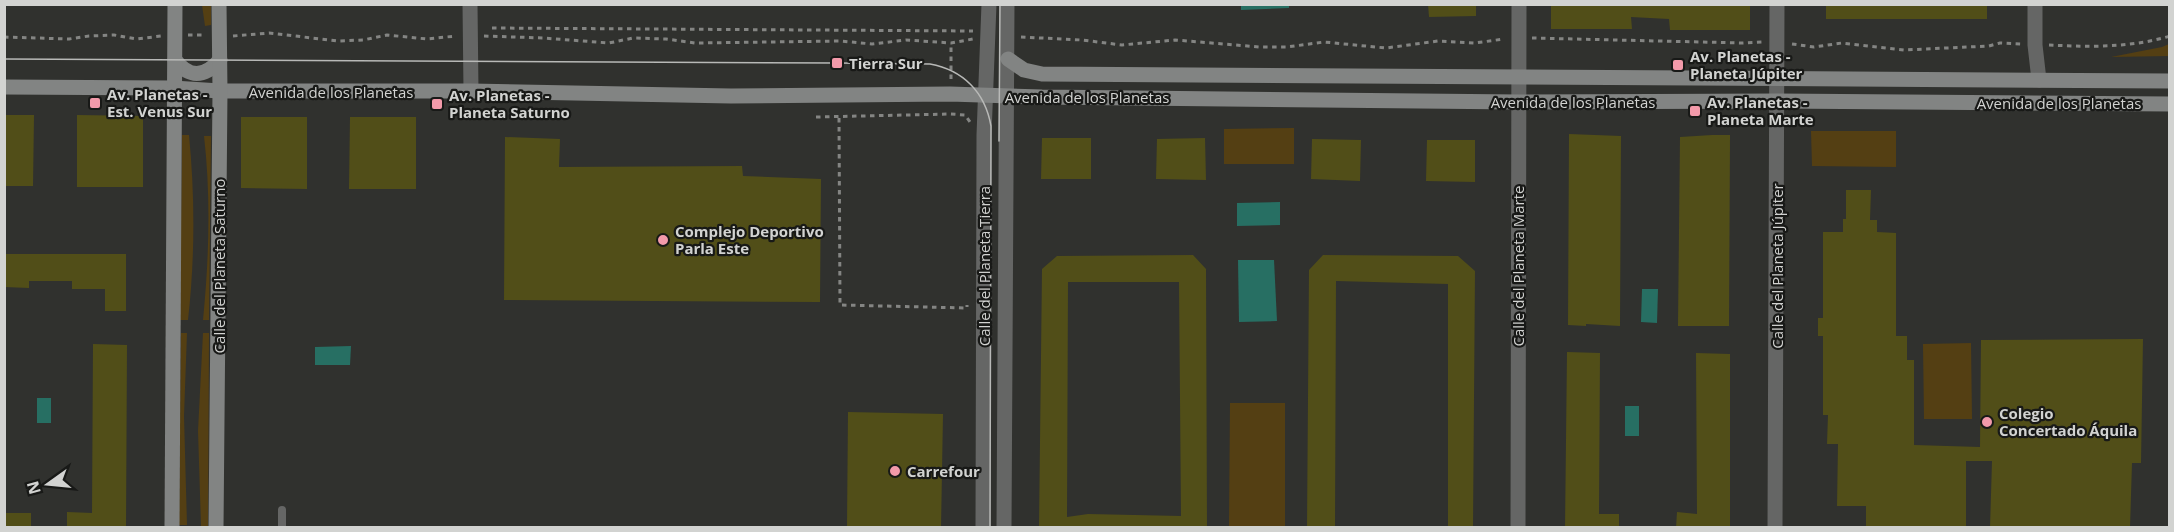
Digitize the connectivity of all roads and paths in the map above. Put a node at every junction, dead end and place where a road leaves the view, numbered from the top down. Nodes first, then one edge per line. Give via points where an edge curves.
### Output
1 (175, 4) edge
2 (219, 4) edge
3 (470, 4) edge
4 (989, 4) edge
5 (1007, 4) edge
6 (1519, 4) edge
7 (1777, 4) edge
8 (2035, 4) edge
9 (492, 28) dead end
10 (973, 31) dead end
11 (175, 35) junction
12 (218, 35) junction
13 (470, 35) junction
14 (989, 36) junction
15 (1007, 36) junction
16 (2169, 36) edge
17 (4, 38) edge
18 (1519, 38) junction
19 (1776, 40) junction
20 (2035, 45) junction
21 (1008, 59) junction
22 (174, 60) junction
23 (220, 60) junction
24 (1518, 76) junction
25 (1777, 78) junction
26 (2039, 80) junction
27 (2169, 81) edge
28 (4, 87) edge
29 (173, 88) junction
30 (471, 91) junction
31 (220, 92) junction
32 (986, 96) junction
33 (1007, 97) junction
34 (1777, 101) junction
35 (1519, 102) junction
36 (2169, 104) edge
37 (816, 117) dead end
38 (839, 117) junction
39 (971, 124) dead end
40 (968, 297) dead end
41 (282, 510) dead end
42 (172, 528) edge
43 (216, 528) edge
44 (282, 528) edge
45 (983, 528) edge
46 (1004, 528) edge
47 (1518, 528) edge
48 (1775, 528) edge

1 - 11 street
2 - 12 street, Calle del Planeta Saturno
3 - 13 street
4 - 14 street, Calle del Planeta Tierra
5 - 15 street, Calle del Planeta Tierra
6 - 18 street, Calle del Planeta Marte
7 - 19 street, Calle del Planeta Júpiter
8 - 20 street
9 - 10 path
11 - 12 path
11 - 17 path via 137,39 114,35
11 - 22 street
12 - 13 path via 268,33 338,41 387,35 428,39
12 - 23 street, Calle del Planeta Saturno
13 - 14 path via 609,43 633,38 695,43 872,44 906,40 951,43
13 - 30 street
14 - 32 street, Calle del Planeta Tierra
15 - 18 path via 1122,45 1175,40 1269,47 1324,42 1386,48 1438,41 1475,43
15 - 21 street, Calle del Planeta Tierra
16 - 20 path via 2136,44
18 - 19 path via 1743,44
18 - 24 street, Calle del Planeta Marte
19 - 20 path via 1814,47 1842,43 1904,50 2000,43
19 - 25 street, Calle del Planeta Júpiter
20 - 26 street
21 - 24 street, Avenida de los Planetas via 1024,70 1042,74
21 - 33 street, Calle del Planeta Tierra
22 - 23 street via 193,74 214,67
22 - 29 street
23 - 31 street, Calle del Planeta Saturno
24 - 25 street, Avenida de los Planetas
24 - 35 street, Calle del Planeta Marte
25 - 26 street, Avenida de los Planetas
25 - 34 street, Calle del Planeta Júpiter
26 - 27 street, Avenida de los Planetas
28 - 29 street, Avenida de los Planetas
29 - 31 street, Avenida de los Planetas
29 - 42 street
30 - 31 street, Avenida de los Planetas
30 - 32 street, Avenida de los Planetas
31 - 43 street, Calle del Planeta Saturno
32 - 33 street, Avenida de los Planetas
32 - 45 street, Calle del Planeta Tierra
33 - 35 street, Avenida de los Planetas
33 - 46 street, Calle del Planeta Tierra
34 - 35 street, Avenida de los Planetas
34 - 36 street, Avenida de los Planetas
34 - 48 street, Calle del Planeta Júpiter
35 - 47 street, Calle del Planeta Marte
37 - 38 path
38 - 39 path via 950,114 965,115
38 - 40 path via 840,305 967,308
41 - 44 lane

